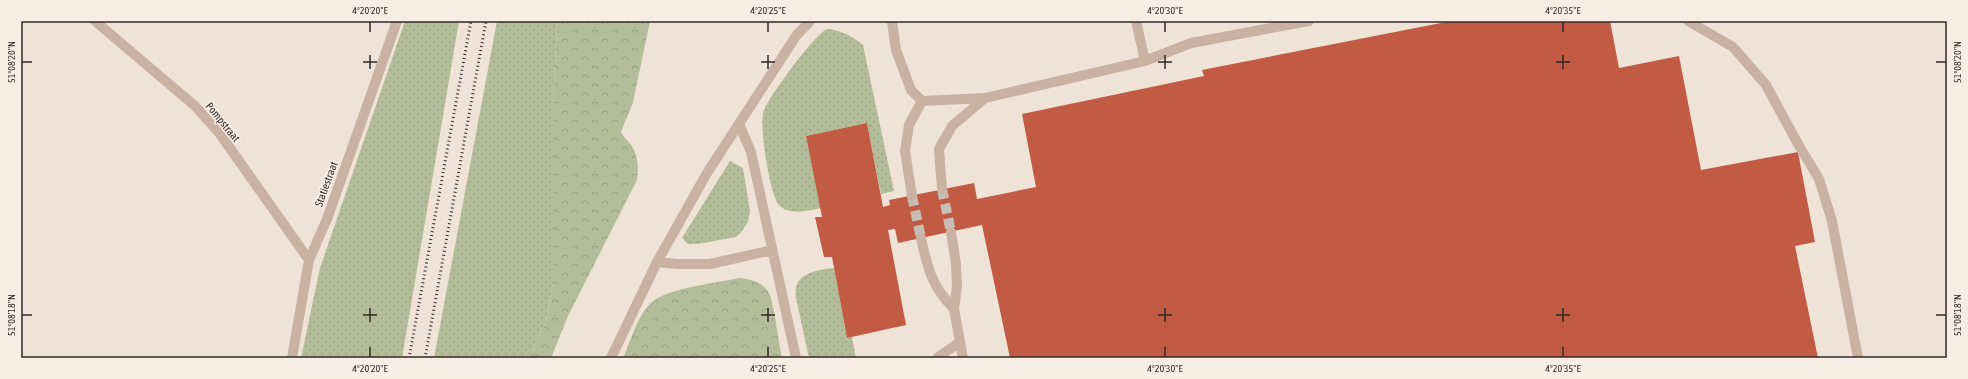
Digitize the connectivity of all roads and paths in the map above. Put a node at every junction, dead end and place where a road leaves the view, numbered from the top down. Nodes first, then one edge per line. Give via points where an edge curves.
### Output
1 (95, 21) edge
2 (397, 21) edge
3 (810, 21) edge
4 (892, 21) edge
5 (1136, 21) edge
6 (1309, 21) edge
7 (1688, 21) edge
8 (1145, 61) junction
9 (985, 98) junction
10 (922, 101) junction
11 (739, 124) junction
12 (942, 189) tunnel mouth
13 (912, 196) tunnel mouth
14 (951, 232) tunnel mouth
15 (921, 238) tunnel mouth
16 (772, 250) junction
17 (309, 260) junction
18 (657, 262) junction
19 (954, 309) junction
20 (960, 342) junction
21 (292, 358) edge
22 (611, 358) edge
23 (796, 358) edge
24 (937, 358) edge
25 (963, 358) edge
26 (1858, 358) edge

1 - 17 street, Pompstraat via 195,106 220,134
2 - 17 street, Statiestraat via 329,212
3 - 11 street via 796,36
4 - 10 street via 896,50 911,90
5 - 8 street
6 - 8 street via 1191,43
7 - 26 street via 1733,47 1766,85 1819,179 1832,221
8 - 9 street
9 - 10 street
9 - 12 street via 952,126 939,149
10 - 13 street via 909,125 905,151
11 - 16 street via 751,152
11 - 18 street via 707,173
14 - 19 street via 957,286
15 - 19 street via 928,268 939,293
16 - 18 street via 710,264
16 - 23 street
17 - 21 street, Statiestraat
18 - 22 street
19 - 20 street
20 - 24 street
20 - 25 street

